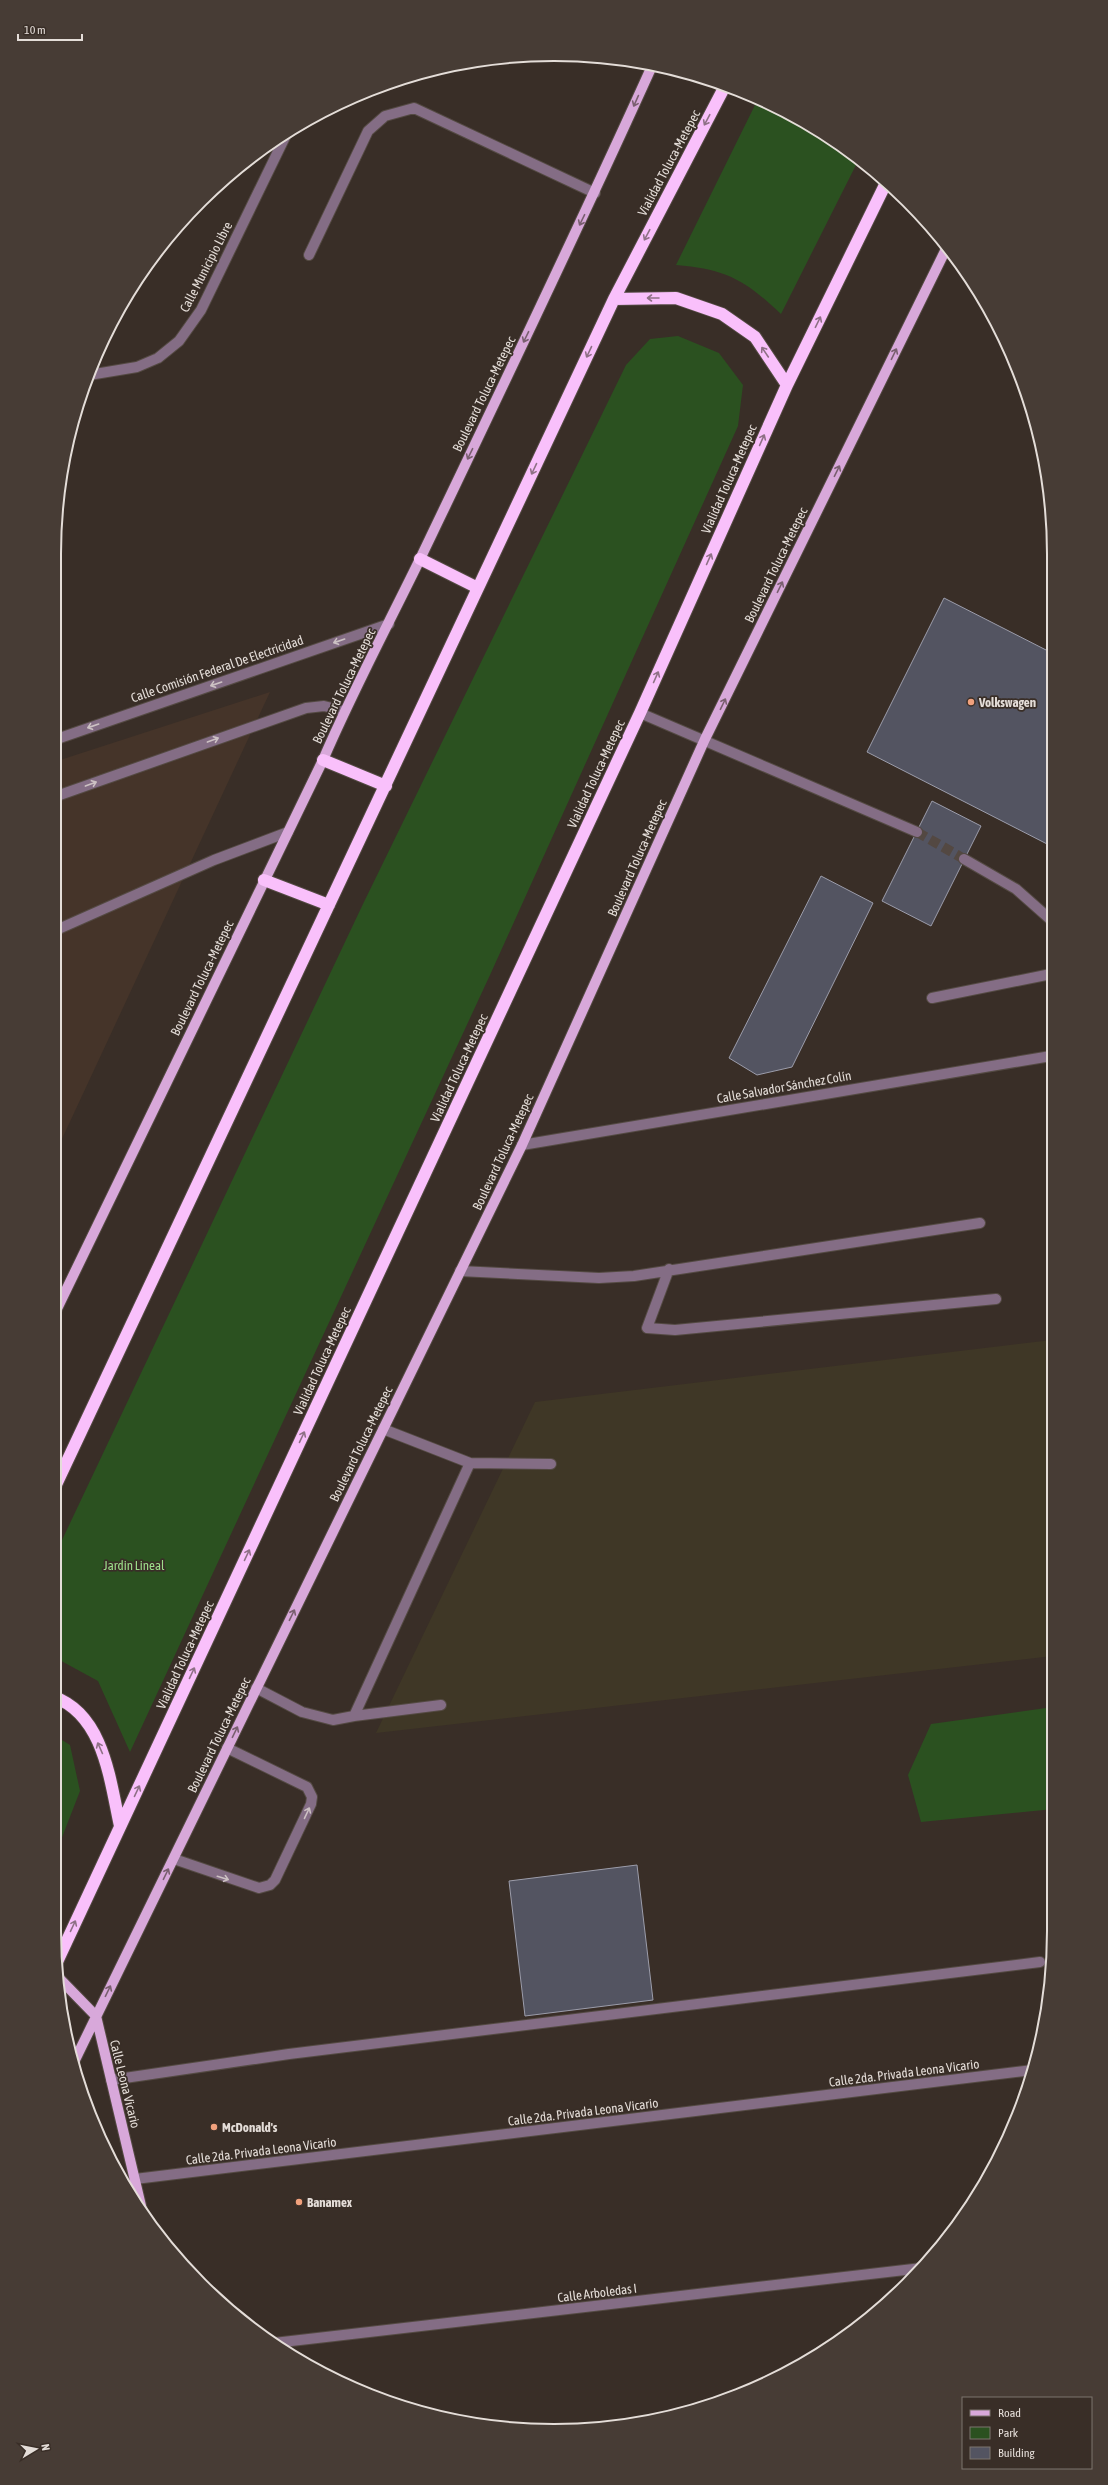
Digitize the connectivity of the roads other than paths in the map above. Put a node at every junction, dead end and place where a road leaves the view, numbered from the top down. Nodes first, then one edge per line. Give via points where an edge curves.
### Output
1 (650, 70) edge
2 (722, 91) edge
3 (282, 143) edge
4 (884, 187) edge
5 (595, 193) junction
6 (943, 252) edge
7 (309, 256) dead end
8 (614, 299) junction
9 (96, 374) edge
10 (787, 385) junction
11 (420, 559) junction
12 (478, 588) junction
13 (389, 624) junction
14 (344, 711) junction
15 (640, 713) junction
16 (61, 738) edge
17 (705, 739) junction
18 (323, 760) junction
19 (386, 786) junction
20 (61, 795) edge
21 (288, 832) junction
22 (917, 832) tunnel mouth
23 (964, 859) tunnel mouth
24 (264, 880) junction
25 (329, 904) junction
26 (1047, 916) edge
27 (61, 928) edge
28 (1047, 975) edge
29 (932, 998) dead end
30 (1047, 1057) edge
31 (522, 1145) junction
32 (980, 1224) dead end
33 (669, 1269) junction
34 (460, 1271) junction
35 (996, 1299) dead end
36 (61, 1300) edge
37 (383, 1429) junction
38 (470, 1463) junction
39 (551, 1464) dead end
40 (61, 1474) edge
41 (256, 1688) junction
42 (61, 1700) edge
43 (441, 1705) dead end
44 (354, 1716) junction
45 (227, 1748) junction
46 (120, 1826) junction
47 (174, 1859) junction
48 (62, 1952) edge
49 (1040, 1962) dead end
50 (64, 1983) edge
51 (96, 2016) junction
52 (77, 2055) edge
53 (1026, 2071) edge
54 (110, 2080) junction
55 (135, 2179) junction
56 (132, 2186) edge
57 (139, 2197) edge
58 (913, 2269) edge
59 (282, 2342) edge

1 -> 5 main road, Boulevard Toluca-Metepec
2 -> 8 highway, Vialidad Toluca-Metepec
3 - 9 street, Calle Municipio Libre via 201,310 179,341 158,358 137,367
10 -> 4 highway, Vialidad Toluca-Metepec
5 - 7 street via 414,108 384,116 368,131
5 -> 11 main road, Boulevard Toluca-Metepec
17 -> 6 main road, Boulevard Toluca-Metepec
10 -> 8 highway via 755,337 722,314 676,298
8 -> 12 highway, Vialidad Toluca-Metepec
15 -> 10 highway, Vialidad Toluca-Metepec
11 - 12 highway
11 - 13 main road, Boulevard Toluca-Metepec
12 - 19 highway, Vialidad Toluca-Metepec
13 - 14 main road, Boulevard Toluca-Metepec
13 -> 16 street, Calle Comisión Federal De Electricidad
14 - 18 main road, Boulevard Toluca-Metepec
20 -> 14 street via 306,708 324,706
15 - 17 street
46 -> 15 highway, Vialidad Toluca-Metepec
17 - 22 street
17 - 31 main road, Boulevard Toluca-Metepec
18 - 19 highway
18 - 21 main road, Boulevard Toluca-Metepec
19 - 25 highway, Vialidad Toluca-Metepec
21 - 24 main road, Boulevard Toluca-Metepec
21 - 27 street via 214,860
23 - 26 street via 1016,889
24 - 25 highway
24 - 36 main road, Boulevard Toluca-Metepec
25 - 40 highway, Vialidad Toluca-Metepec
28 - 29 street
30 - 31 street, Calle Salvador Sánchez Colín
31 - 34 main road, Boulevard Toluca-Metepec
32 - 33 street
33 - 34 street via 634,1276 599,1278
33 - 35 street via 647,1328 675,1330
34 - 37 main road, Boulevard Toluca-Metepec
37 - 38 street
41 -> 37 main road, Boulevard Toluca-Metepec
38 - 39 street
38 - 44 street
41 - 44 street via 302,1712 333,1720
45 -> 41 main road, Boulevard Toluca-Metepec
46 -> 42 highway via 107,1766 87,1718
43 - 44 street
45 - 47 main road, Boulevard Toluca-Metepec
47 -> 45 street via 218,1876 264,1888 275,1880 292,1845 311,1804 310,1791 307,1787
48 -> 46 highway, Vialidad Toluca-Metepec
51 -> 47 main road, Boulevard Toluca-Metepec
49 - 54 street via 289,2054
50 - 51 main road
51 - 52 main road, Boulevard Toluca-Metepec
51 - 54 main road, Calle Leona Vicario
53 - 55 street, Calle 2da. Privada Leona Vicario
54 - 55 main road, Calle Leona Vicario
55 - 56 street
55 - 57 main road, Calle Leona Vicario
58 - 59 street, Calle Arboledas I

